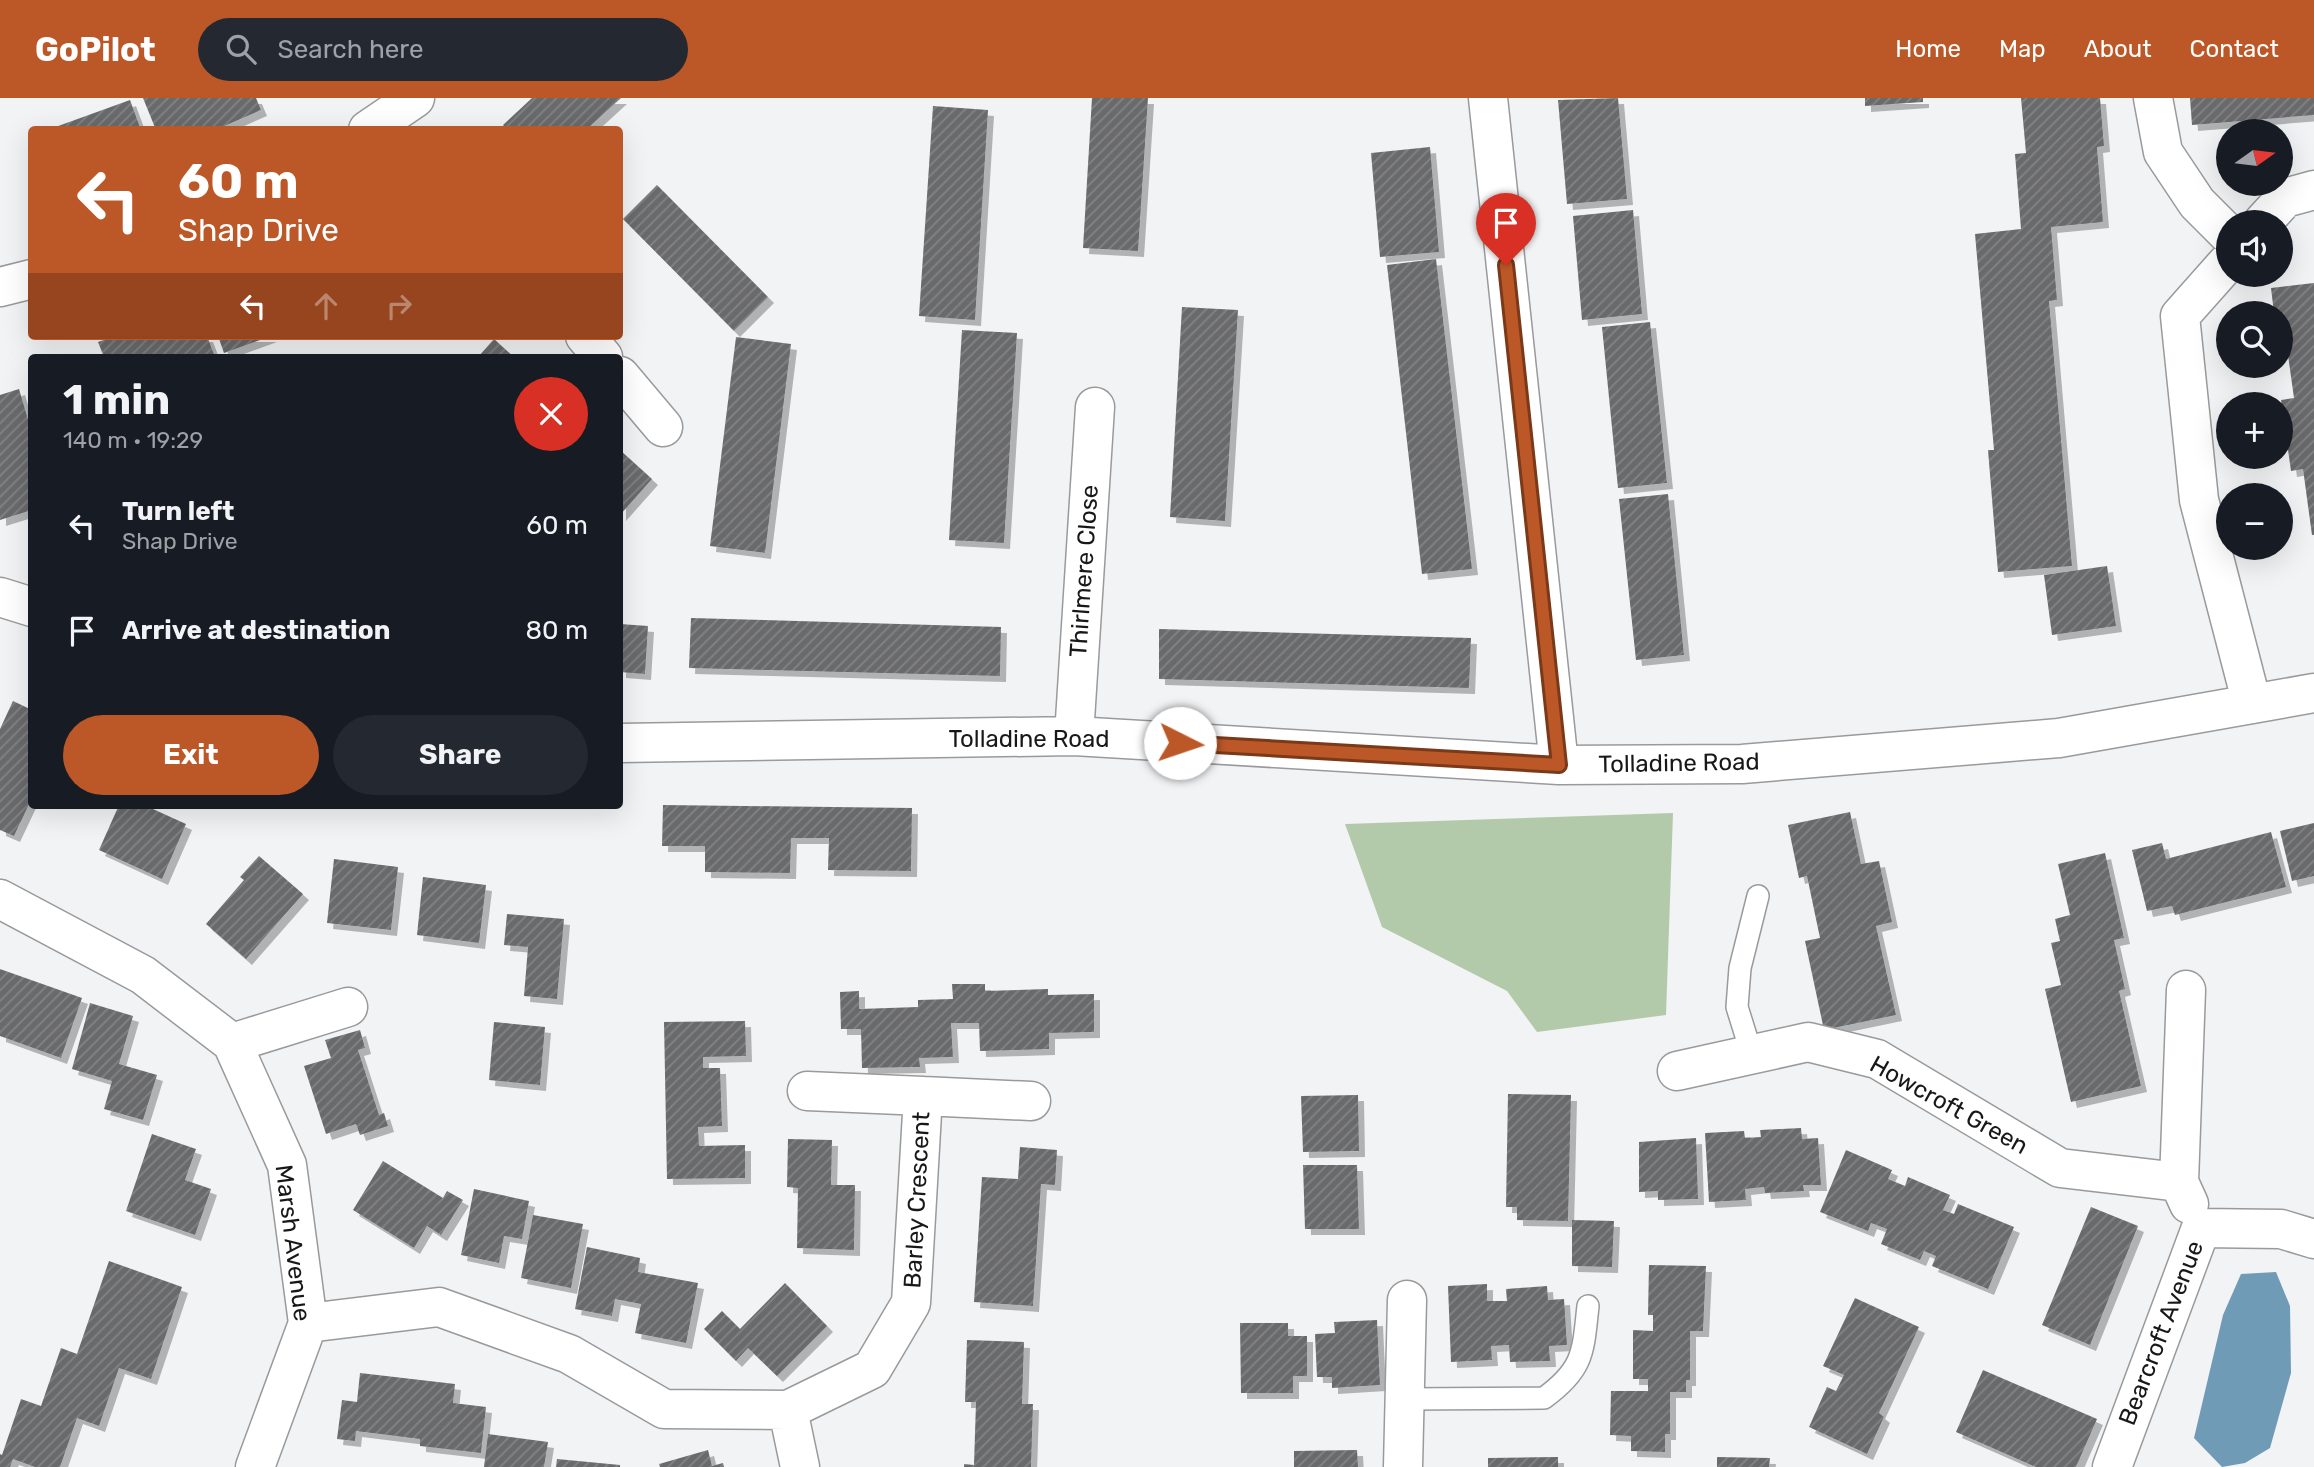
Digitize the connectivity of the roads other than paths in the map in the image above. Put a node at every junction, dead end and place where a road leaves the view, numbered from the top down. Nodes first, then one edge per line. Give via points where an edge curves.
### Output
1 (1488, 98) edge
2 (2153, 98) edge
3 (2314, 190) edge
4 (2274, 210) edge
5 (2216, 222) edge
6 (2216, 276) edge
7 (28, 280) edge
8 (0, 287) edge
9 (588, 340) edge
10 (600, 354) edge
11 (623, 380) edge
12 (1095, 407) dead end
13 (663, 427) dead end
14 (0, 597) edge
15 (28, 606) edge
16 (2314, 693) edge
17 (2252, 704) junction
18 (1074, 736) junction
19 (623, 743) edge
20 (1559, 765) junction
21 (1758, 896) dead end
22 (0, 899) edge
23 (2186, 990) dead end
24 (348, 1007) dead end
25 (232, 1042) junction
26 (1752, 1055) junction
27 (1678, 1071) dead end
28 (807, 1091) dead end
29 (923, 1096) junction
30 (1031, 1101) dead end
31 (2179, 1182) junction
32 (2201, 1228) junction
33 (2314, 1239) edge
34 (1406, 1300) dead end
35 (1588, 1306) dead end
36 (308, 1323) junction
37 (1406, 1399) junction
38 (788, 1410) junction
39 (255, 1467) edge
40 (800, 1467) edge
41 (1403, 1467) edge
42 (2112, 1467) edge

1 - 20 street
2 - 5 street via 2163,152 2197,203
3 - 4 street via 2285,198
6 - 17 street via 2180,316 2199,500
7 - 8 street
9 - 10 street
11 - 13 street
12 - 18 street, Thirlmere Close
14 - 15 street
16 - 17 street, Tolladine Road
17 - 20 street, Tolladine Road via 2045,739 1742,764
18 - 19 street, Tolladine Road
18 - 20 street, Tolladine Road
21 - 26 lane via 1740,968 1737,1007
22 - 25 street, Marsh Avenue via 143,975
23 - 31 street
24 - 25 street
25 - 36 street, Marsh Avenue via 287,1165
26 - 27 street, Howcroft Green
26 - 31 street, Howcroft Green via 1808,1042 1877,1059 2060,1167
28 - 29 street, Barley Crescent
29 - 30 street, Barley Crescent
29 - 38 street, Barley Crescent via 911,1303 872,1369
31 - 32 street
32 - 33 street, Bearcroft Avenue via 2281,1229
32 - 42 street, Bearcroft Avenue
34 - 37 street
35 - 37 lane via 1580,1362 1562,1385 1544,1398
36 - 38 street, Barley Crescent via 439,1307 569,1354 664,1409
36 - 39 street, Marsh Avenue
37 - 41 street
38 - 40 street

